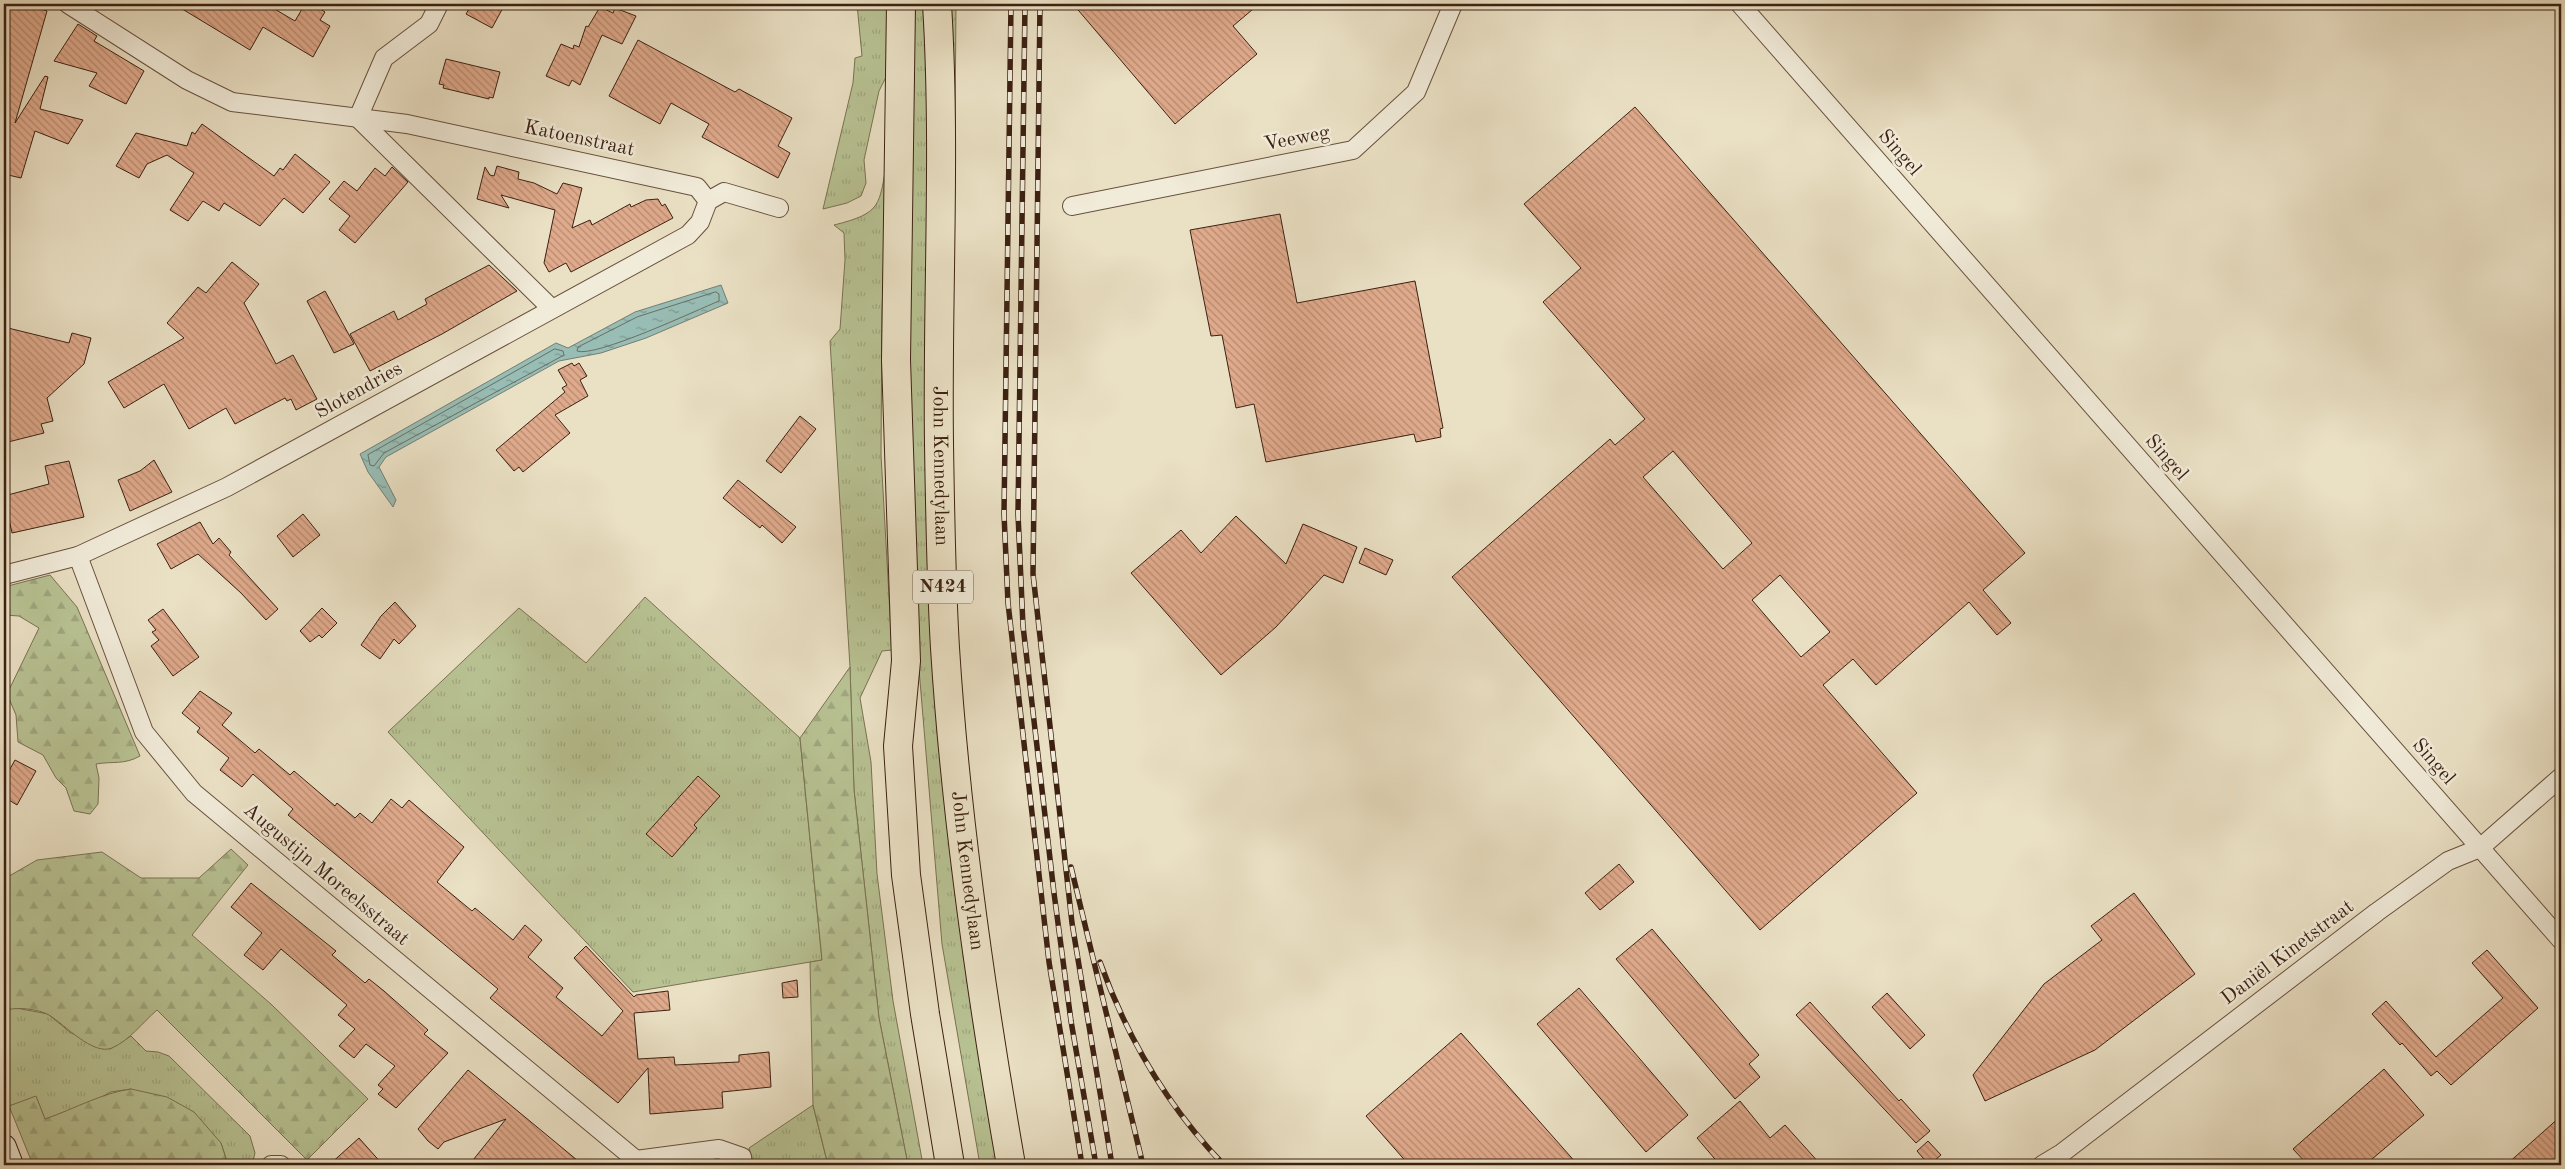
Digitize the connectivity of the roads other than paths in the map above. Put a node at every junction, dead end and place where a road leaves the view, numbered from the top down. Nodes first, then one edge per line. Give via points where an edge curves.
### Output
1 (68, 4) edge
2 (440, 4) edge
3 (901, 4) edge
4 (937, 4) edge
5 (1453, 4) edge
6 (1740, 4) edge
7 (358, 118) junction
8 (708, 202) junction
9 (1072, 206) dead end
10 (779, 208) dead end
11 (552, 309) junction
12 (78, 556) junction
13 (4, 575) edge
14 (2561, 777) edge
15 (2480, 848) junction
16 (2561, 940) edge
17 (4, 1147) edge
18 (639, 1163) edge
19 (11, 1165) edge
20 (271, 1165) edge
21 (281, 1165) edge
22 (743, 1165) edge
23 (950, 1165) edge
24 (1011, 1165) edge
25 (2042, 1165) edge

1 - 7 street, Katoenstraat via 187,80 232,102
2 - 7 street via 428,24 384,58
3 - 23 highway, John Kennedylaan / N424 via 896,360 906,660 898,746 906,875
4 - 24 highway, John Kennedylaan / N424 via 939,443 945,648 964,861
5 - 9 street, Veeweg via 1416,92 1353,150
6 - 15 street, Singel
7 - 8 street, Katoenstraat via 407,124 697,187
7 - 11 street
8 - 10 street via 724,192
8 - 11 street, Slotendries via 700,222 688,236
11 - 12 street, Slotendries via 227,487
12 - 13 street, Slotendries
12 - 18 street, Augustijn Moreelsstraat via 144,732 194,793
14 - 15 street, Daniël Kinetstraat
15 - 16 street, Singel
15 - 25 street, Daniël Kinetstraat via 2448,861 2377,912
17 - 19 street
18 - 22 street, Augustijn Moreelsstraat via 719,1149 742,1157
20 - 21 street

